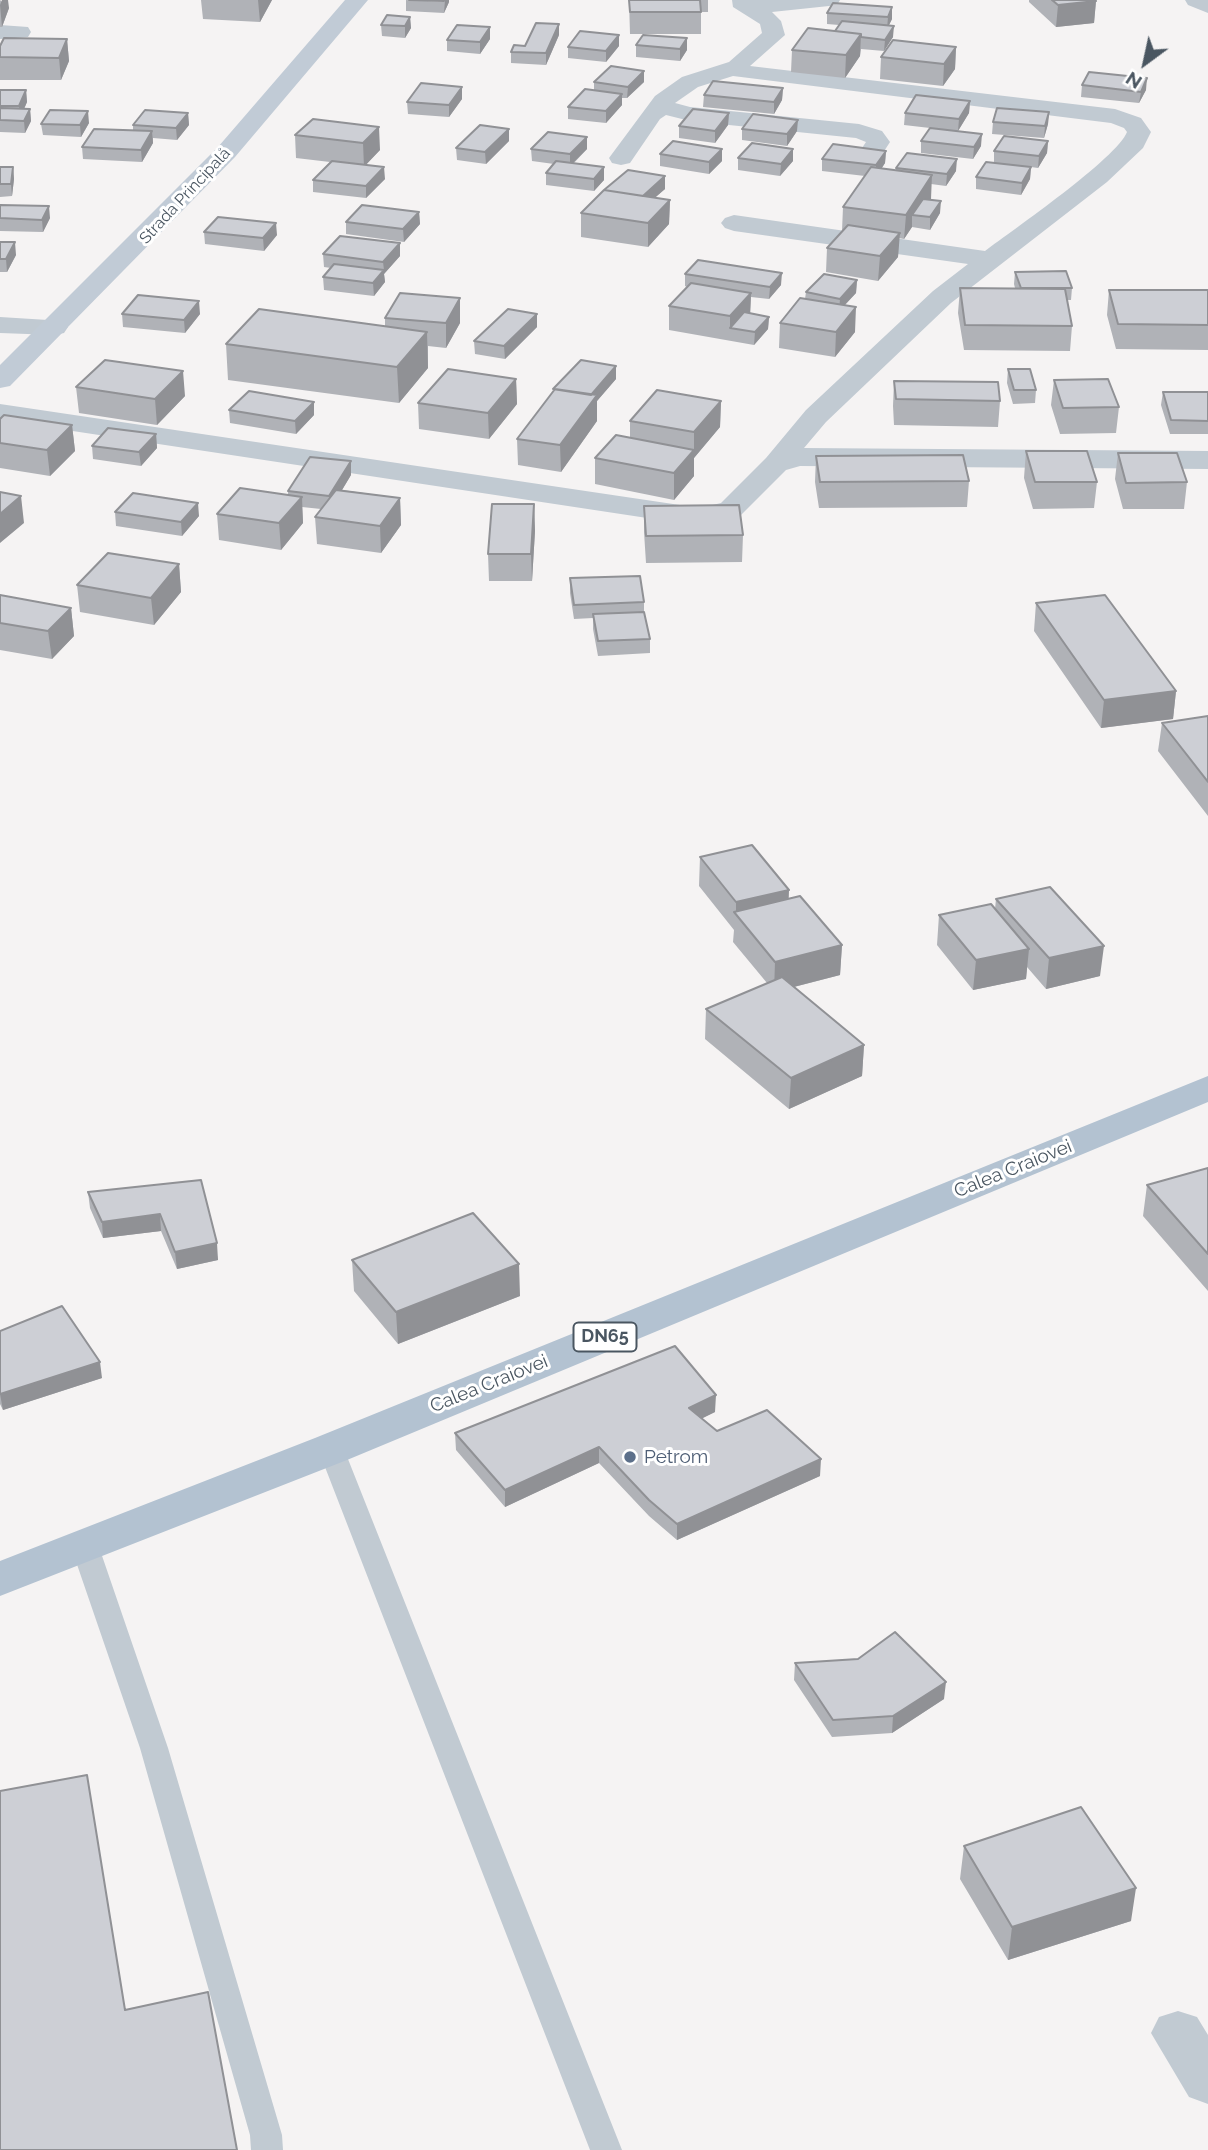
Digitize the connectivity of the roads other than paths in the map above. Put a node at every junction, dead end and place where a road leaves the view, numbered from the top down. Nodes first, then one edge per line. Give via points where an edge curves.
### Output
1 (357, 0) edge
2 (829, 0) edge
3 (1196, 0) edge
4 (741, 3) edge
5 (1208, 6) edge
6 (738, 67) junction
7 (663, 107) junction
8 (870, 153) edge
9 (621, 158) dead end
10 (734, 223) dead end
11 (991, 260) junction
12 (0, 325) edge
13 (55, 327) junction
14 (0, 380) edge
15 (0, 412) edge
16 (1208, 460) edge
17 (776, 464) junction
18 (1208, 1088) edge
19 (331, 1450) junction
20 (85, 1547) junction
21 (0, 1579) edge
22 (1178, 2034) dead end
23 (1208, 2081) edge
24 (267, 2150) edge
25 (606, 2150) edge

1 - 13 main road, Strada Principală via 330,26 260,116
2 - 4 street
3 - 5 street
4 - 6 street via 770,21 774,35
6 - 7 street via 690,82 663,100
6 - 11 street via 757,75 1057,109 1133,123 1139,132 1135,144
7 - 8 street via 690,114 859,131 878,142
7 - 9 street via 652,114
10 - 11 street
11 - 17 street via 942,297 826,407
12 - 13 street
13 - 14 main road, Strada Principală
15 - 17 street via 700,517 731,509
16 - 17 street via 798,457
18 - 19 main road, Calea Craiovei / DN65
19 - 20 main road, Calea Craiovei / DN65
19 - 25 lane
20 - 21 main road, Calea Craiovei / DN65
20 - 24 lane via 154,1748
22 - 23 street

